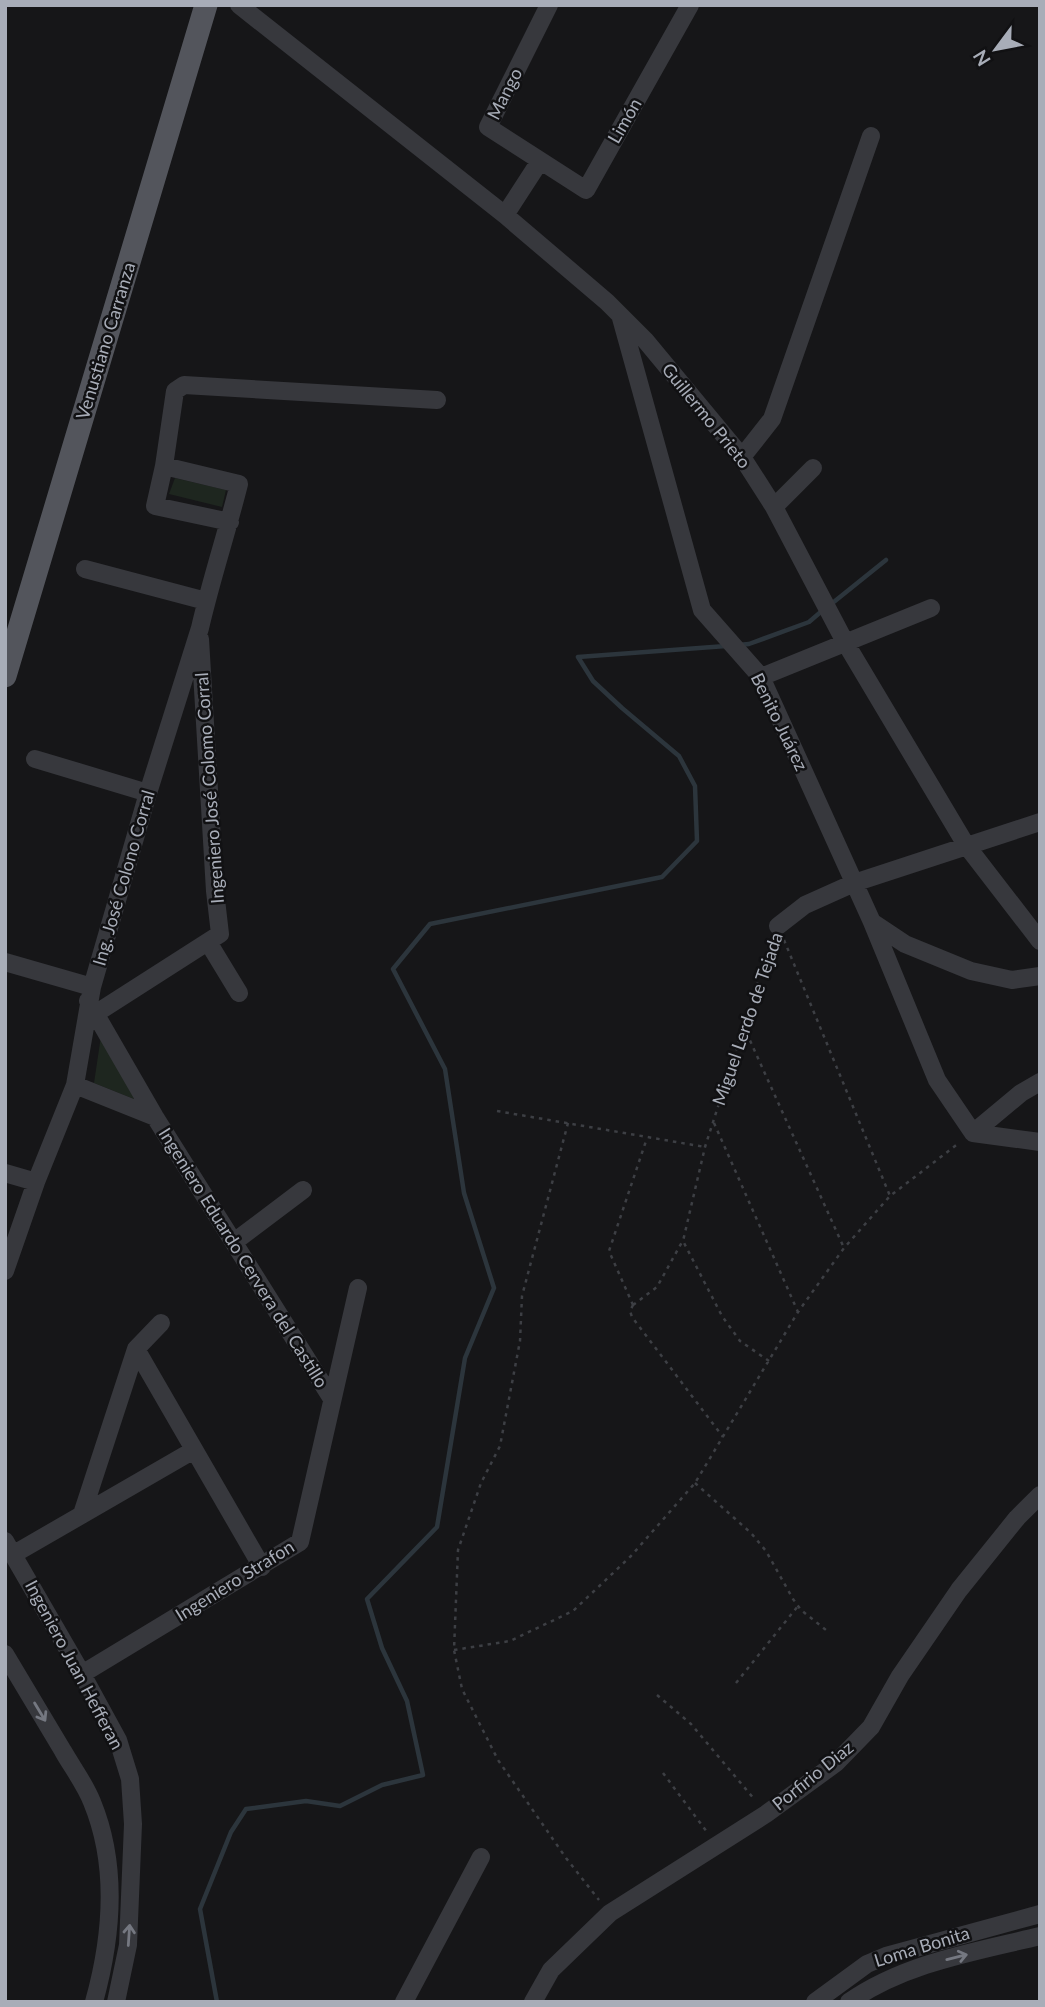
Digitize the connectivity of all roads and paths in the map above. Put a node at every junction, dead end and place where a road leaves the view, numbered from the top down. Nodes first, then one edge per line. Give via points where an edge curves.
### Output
1 (206, 5) edge
2 (239, 5) edge
3 (549, 5) edge
4 (690, 5) edge
5 (870, 136) dead end
6 (540, 161) junction
7 (505, 215) junction
8 (620, 314) junction
9 (437, 400) dead end
10 (742, 457) junction
11 (164, 466) junction
12 (813, 468) dead end
13 (774, 507) junction
14 (230, 522) junction
15 (85, 569) dead end
16 (206, 601) junction
17 (931, 608) dead end
18 (200, 628) junction
19 (845, 642) junction
20 (5, 676) edge
21 (761, 677) junction
22 (35, 759) dead end
23 (148, 793) junction
24 (1040, 822) edge
25 (966, 845) junction
26 (854, 883) junction
27 (872, 922) junction
28 (778, 926) junction
29 (1040, 941) edge
30 (208, 942) junction
31 (5, 962) edge
32 (1040, 976) edge
33 (239, 993) dead end
34 (92, 1001) junction
35 (743, 1025) junction
36 (1040, 1082) edge
37 (75, 1085) junction
38 (497, 1111) dead end
39 (155, 1117) junction
40 (713, 1121) junction
41 (568, 1123) junction
42 (973, 1133) junction
43 (648, 1137) junction
44 (1040, 1142) edge
45 (705, 1147) junction
46 (5, 1173) edge
47 (36, 1182) junction
48 (303, 1190) dead end
49 (890, 1196) junction
50 (683, 1241) junction
51 (234, 1242) junction
52 (844, 1248) junction
53 (5, 1271) edge
54 (358, 1288) dead end
55 (634, 1305) junction
56 (798, 1311) junction
57 (160, 1323) dead end
58 (136, 1349) junction
59 (769, 1361) junction
60 (332, 1399) junction
61 (723, 1437) junction
62 (194, 1450) junction
63 (695, 1483) junction
64 (1040, 1495) edge
65 (82, 1514) junction
66 (9, 1548) edge
67 (262, 1567) junction
68 (798, 1606) junction
69 (825, 1630) dead end
70 (454, 1650) junction
71 (5, 1654) edge
72 (82, 1674) junction
73 (736, 1683) dead end
74 (657, 1695) dead end
75 (663, 1773) dead end
76 (766, 1814) junction
77 (718, 1845) junction
78 (481, 1857) dead end
79 (610, 1913) junction
80 (1040, 1914) edge
81 (1040, 1936) edge
82 (94, 2002) edge
83 (116, 2002) edge
84 (404, 2002) edge
85 (533, 2002) edge
86 (815, 2002) edge
87 (849, 2002) edge

1 - 20 main road, Venustiano Carranza
2 - 7 street, Guillermo Prieto
3 - 6 street, Mango via 488,127
4 - 6 street, Limón via 586,190
5 - 10 street via 772,419
6 - 7 street
7 - 8 street, Guillermo Prieto
8 - 10 street, Guillermo Prieto
8 - 21 street, Benito Juárez via 702,610
9 - 11 street via 184,385 175,391
10 - 13 street, Guillermo Prieto
11 - 14 street, Ing. José Colono Corral via 239,484
11 - 14 street via 155,506
12 - 13 street
13 - 19 street, Guillermo Prieto
14 - 16 street, Ing. José Colono Corral
15 - 16 street
16 - 18 street, Ing. José Colono Corral
17 - 19 street
18 - 23 street, Ing. José Colono Corral
18 - 30 street, Ingeniero José Colomo Corral via 220,934
19 - 21 street
19 - 25 street, Guillermo Prieto
21 - 26 street, Benito Juárez
22 - 23 street
23 - 34 street, Ing. José Colono Corral
24 - 25 street, Miguel Lerdo de Tejada
25 - 26 street, Miguel Lerdo de Tejada
25 - 29 street, Guillermo Prieto
26 - 27 street, Benito Juárez
26 - 28 street, Miguel Lerdo de Tejada via 805,905
27 - 32 street via 905,944 971,971 1012,980
27 - 42 street, Benito Juárez via 937,1080
28 - 35 path, Miguel Lerdo de Tejada
28 - 49 path
30 - 33 street
30 - 34 street
31 - 34 street
34 - 37 street, Ing. José Colono Corral
34 - 39 street, Ingeniero Eduardo Cervera del Castillo
35 - 40 path, Miguel Lerdo de Tejada
35 - 52 path
36 - 42 street
37 - 39 street, Ingeniero Eduardo Cervera del Castillo
37 - 47 street, Ing. José Colono Corral
38 - 41 path
39 - 51 street, Ingeniero Eduardo Cervera del Castillo
40 - 45 path, Miguel Lerdo de Tejada
40 - 56 path
41 - 43 path
41 - 70 path via 522,1296 520,1341 500,1446 481,1483 458,1550
42 - 44 street
42 - 49 path
43 - 45 path
43 - 55 path via 609,1251
45 - 50 path, Miguel Lerdo de Tejada
46 - 47 street
47 - 53 street, Ing. José Colono Corral
48 - 51 street
49 - 52 path
50 - 55 path, Miguel Lerdo de Tejada via 657,1287
50 - 59 path via 722,1316 740,1340
51 - 60 street, Ingeniero Eduardo Cervera del Castillo
52 - 56 path
54 - 60 street, Ingeniero Strafon
55 - 61 path via 632,1317
56 - 59 path
57 - 58 street
58 - 62 street
58 - 65 street
59 - 61 path
60 - 67 street, Ingeniero Strafon via 300,1542
61 - 63 path
62 - 65 street
62 - 67 street
63 - 68 path via 751,1533
63 - 70 path via 631,1556 573,1612 510,1640
64 - 76 street, Porfirio Diaz via 960,1590 871,1727 836,1763
65 - 66 street
66 - 72 street, Ingeniero Juan Hefferan
67 - 72 street, Ingeniero Strafon
68 - 69 path
68 - 73 path
70 - 79 path via 462,1689 498,1760
71 -> 82 street via 91,1799 102,1830 110,1900 107,1944
83 -> 72 street, Ingeniero Juan Hefferan via 128,1945 133,1824 130,1779 118,1740
74 - 76 path via 691,1724
75 - 77 path
76 - 77 street, Porfirio Diaz
77 - 79 street, Porfirio Diaz
78 - 84 street
79 - 85 street, Porfirio Diaz via 551,1970
80 - 86 street, Loma Bonita via 886,1955
87 -> 81 street, Loma Bonita via 878,1983 918,1967

